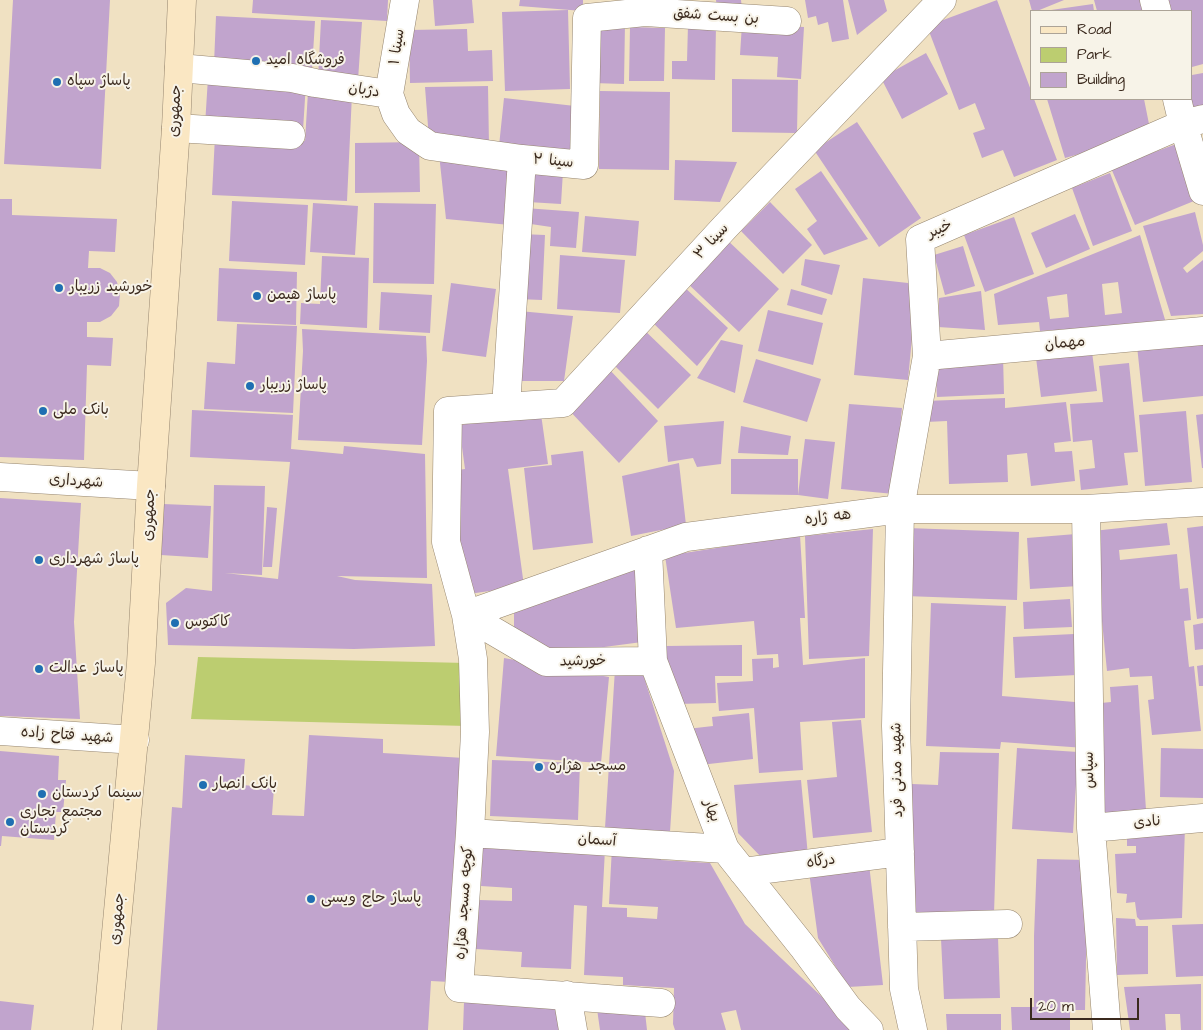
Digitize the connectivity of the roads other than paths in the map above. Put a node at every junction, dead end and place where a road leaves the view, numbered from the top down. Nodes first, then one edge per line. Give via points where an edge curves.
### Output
1 (182, 0) edge
2 (405, 0) edge
3 (942, 0) edge
4 (646, 6) edge
5 (787, 21) dead end
6 (179, 68) junction
7 (390, 94) junction
8 (1187, 114) edge
9 (176, 128) junction
10 (291, 135) dead end
11 (522, 160) junction
12 (1203, 191) edge
13 (1203, 331) edge
14 (927, 356) junction
15 (506, 407) junction
16 (448, 411) joint
17 (0, 477) edge
18 (152, 486) junction
19 (1203, 502) edge
20 (900, 509) junction
21 (1086, 510) junction
22 (648, 550) junction
23 (466, 615) junction
24 (653, 661) junction
25 (0, 731) edge
26 (135, 740) junction
27 (1203, 818) edge
28 (1091, 828) junction
29 (470, 833) junction
30 (725, 849) junction
31 (900, 852) junction
32 (743, 872) junction
33 (1008, 924) dead end
34 (902, 926) junction
35 (567, 995) junction
36 (661, 1003) dead end
37 (107, 1030) edge
38 (573, 1030) edge
39 (869, 1030) edge
40 (913, 1030) edge
41 (1107, 1030) edge

1 - 6 street, جمهوری
2 - 7 street, سینا ۱
3 - 15 street, سینا ۳ via 725,227 563,403
4 - 5 street, بن بست شفق
4 - 11 street, سینا ۲ via 587,18 584,165
6 - 7 street, دژبان via 292,78
6 - 9 street, جمهوری
7 - 11 street, دژبان via 396,114 408,131 430,146
8 - 12 street
8 - 14 street, خیبر via 920,239
9 - 10 street
9 - 18 street, جمهوری
11 - 15 street, سینا ۲
13 - 14 street, مهمان
14 - 20 street, خیبر
15 - 16 street, سینا ۳
16 - 23 street, کوچه مسجد هژاره via 446,542
17 - 18 street, شهرداری
18 - 26 street, جمهوری
19 - 21 street, هه ژاره
20 - 21 street, هه ژاره
20 - 22 street, هه ژاره via 686,537
20 - 31 street, شهید مدنی فرد via 896,726
21 - 28 street, سپاس
22 - 23 street, هه ژاره
22 - 24 street, بهار
23 - 24 street, خورشید via 546,662
23 - 29 street, کوچه مسجد هژاره via 473,659
24 - 30 street, بهار
25 - 26 street, شهید فتاح زاده
26 - 37 street, جمهوری
27 - 28 street, نادی
28 - 41 street, سپاس
29 - 30 street, آسمان
29 - 35 street, کوچه مسجد هژاره via 459,988
30 - 32 street, بهار
31 - 32 street, درگاه
31 - 34 street, شهید مدنی فرد
32 - 39 street, بهار via 848,1008
33 - 34 street
34 - 40 street, شهید مدنی فرد via 904,988
35 - 36 street, کوچه مسجد هژاره
35 - 38 street

